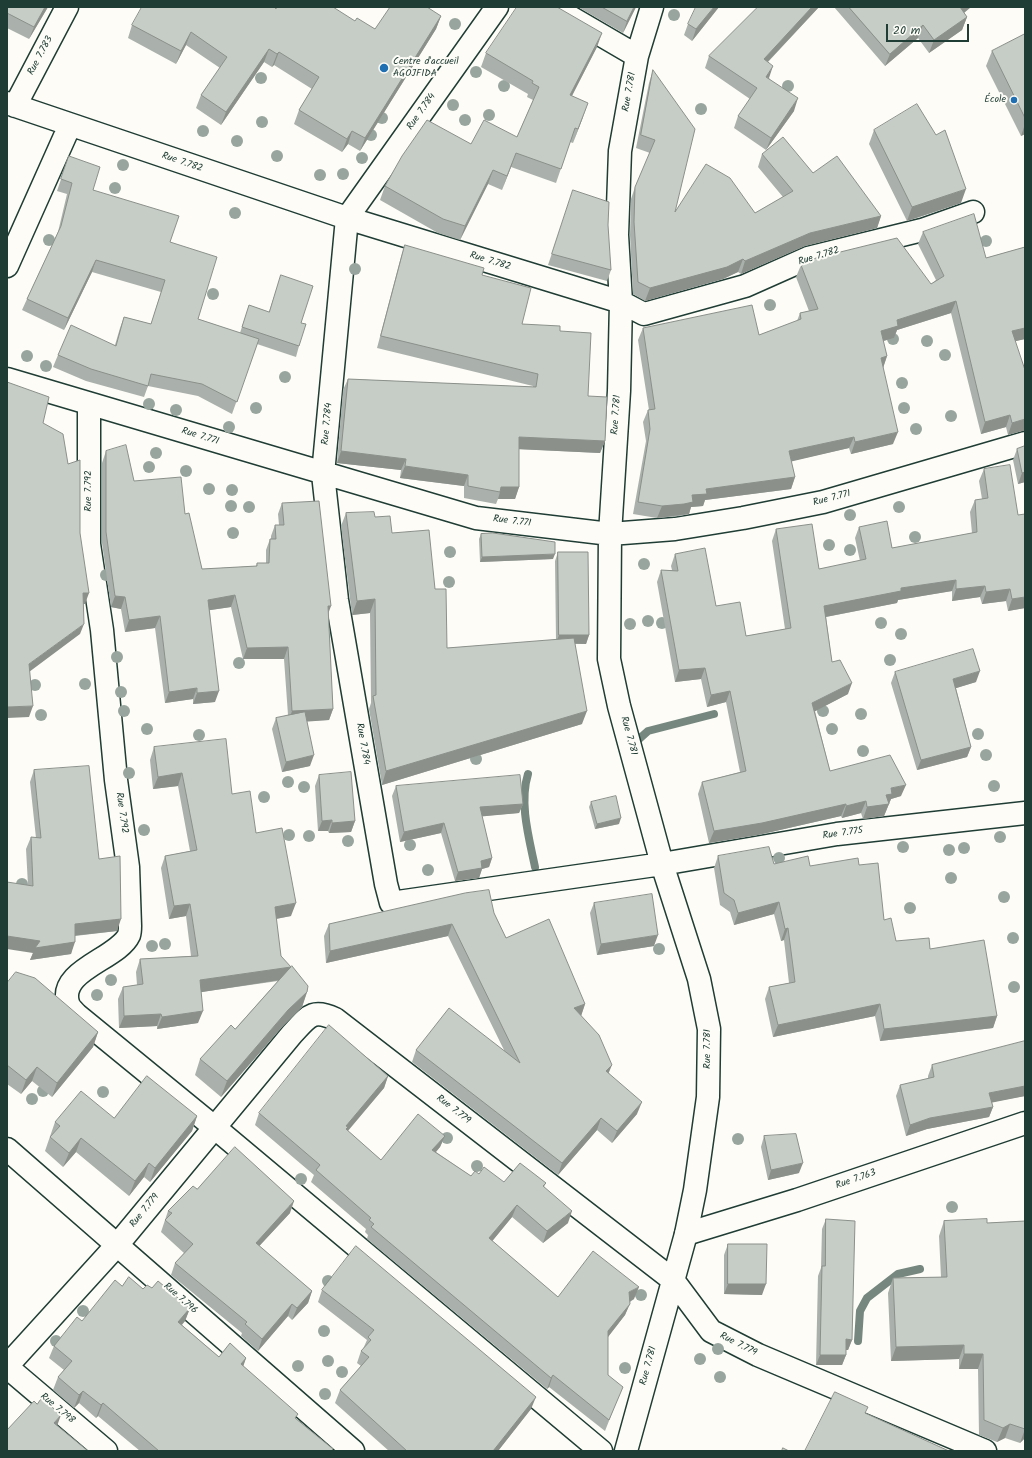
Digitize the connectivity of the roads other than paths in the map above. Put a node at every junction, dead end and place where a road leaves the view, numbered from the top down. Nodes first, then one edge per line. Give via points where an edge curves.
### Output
1 (67, 7) edge
2 (497, 7) edge
3 (553, 7) edge
4 (652, 7) edge
5 (637, 56) junction
6 (11, 104) edge
7 (70, 125) junction
8 (973, 212) dead end
9 (347, 218) junction
10 (7, 266) edge
11 (621, 302) junction
12 (7, 379) edge
13 (89, 404) junction
14 (1025, 443) edge
15 (323, 474) junction
16 (610, 534) junction
17 (1025, 813) edge
18 (662, 864) junction
19 (1025, 1123) edge
20 (214, 1127) junction
21 (7, 1149) edge
22 (686, 1234) junction
23 (118, 1244) junction
24 (673, 1280) junction
25 (7, 1367) edge
26 (106, 1451) edge
27 (353, 1451) edge
28 (601, 1451) edge
29 (626, 1451) edge
30 (985, 1451) edge

1 - 6 street, Rue 7.783
2 - 9 street, Rue 7.784
3 - 5 street
4 - 5 street, Rue 7.781
5 - 11 street, Rue 7.781 via 620,151 617,235
6 - 7 street, Rue 7.782
7 - 9 street, Rue 7.782
7 - 10 street
8 - 11 street, Rue 7.782 via 922,230 808,258 745,286 644,314
9 - 11 street, Rue 7.782
9 - 15 street, Rue 7.784
11 - 16 street, Rue 7.781 via 619,391
12 - 13 street, Rue 7.771
13 - 15 street, Rue 7.771
13 - 20 street, Rue 7.792 via 89,544 102,630 116,780 128,867 130,926 129,935 122,943 75,978 67,990 68,1004 77,1015
14 - 16 street, Rue 7.771 via 823,502 675,529
15 - 16 street, Rue 7.771 via 476,518
15 - 18 street, Rue 7.784 via 337,600 391,903
16 - 18 street, Rue 7.781 via 609,659 619,706
17 - 18 street, Rue 7.775 via 837,834
18 - 22 street, Rue 7.781 via 699,979 709,1029 708,1097
19 - 22 street, Rue 7.763 via 798,1200
20 - 23 street, Rue 7.779
20 - 24 street, Rue 7.779 via 309,1016 322,1013 335,1019
20 - 28 street, Rue 7.792
21 - 23 street, Rue 7.796
22 - 24 street, Rue 7.781
23 - 25 street, Rue 7.779
23 - 27 street, Rue 7.796
24 - 29 street, Rue 7.781
24 - 30 street, Rue 7.779 via 711,1331 758,1355
25 - 26 street, Rue 7.798

